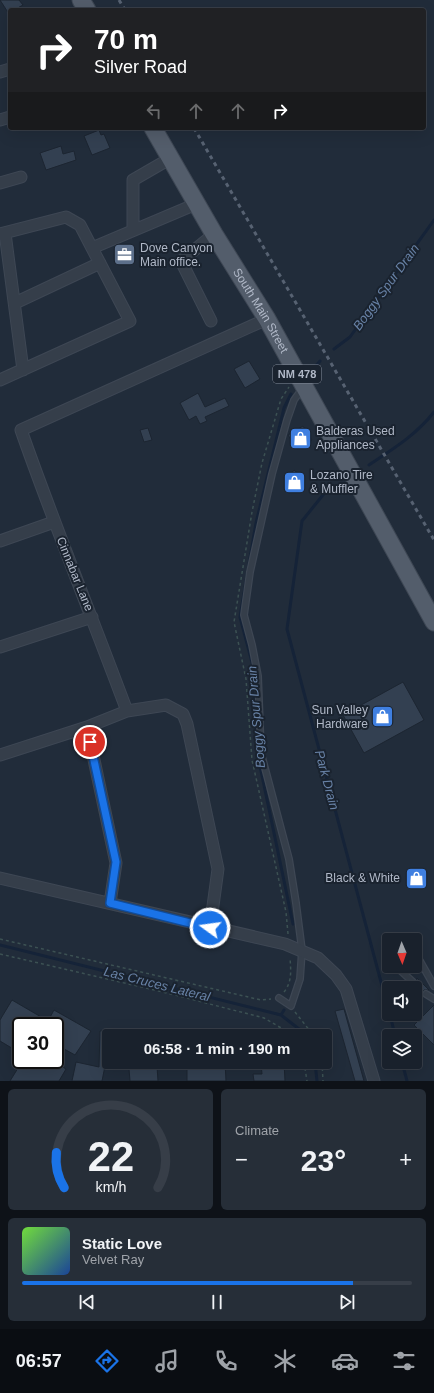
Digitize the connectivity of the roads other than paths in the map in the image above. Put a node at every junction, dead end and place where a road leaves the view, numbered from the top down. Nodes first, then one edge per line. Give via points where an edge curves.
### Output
1 (154, 130) edge
2 (171, 158) junction
3 (21, 177) dead end
4 (0, 183) edge
5 (196, 204) junction
6 (134, 230) junction
7 (3, 234) edge
8 (214, 234) junction
9 (92, 248) junction
10 (100, 263) junction
11 (15, 303) junction
12 (267, 319) junction
13 (211, 321) dead end
14 (23, 370) junction
15 (0, 380) edge
16 (300, 380) junction
17 (54, 522) junction
18 (0, 541) edge
19 (92, 617) junction
20 (434, 622) edge
21 (0, 647) edge
22 (127, 711) junction
23 (87, 727) junction
24 (0, 755) edge
25 (0, 878) edge
26 (110, 903) junction
27 (210, 928) junction
28 (302, 950) junction
29 (422, 965) edge
30 (403, 973) edge
31 (412, 981) edge
32 (434, 986) edge
33 (426, 994) dead end
34 (279, 998) road end
35 (434, 999) edge
36 (374, 1081) edge

1 - 2 main road, South Main Street / NM 478
2 - 5 main road, South Main Street / NM 478
2 - 6 street via 133,180
3 - 4 street
5 - 6 street
5 - 8 main road, South Main Street / NM 478
6 - 9 street
7 - 9 street via 66,216 80,225
7 - 11 street
8 - 12 main road, South Main Street / NM 478
8 - 13 street via 181,261
9 - 10 street
10 - 11 street
10 - 14 street via 130,321
11 - 14 street
12 - 16 main road, South Main Street / NM 478
12 - 17 street, Cinnabar Lane via 21,430
14 - 15 street
16 - 20 main road, South Main Street / NM 478
16 - 28 lane via 272,474 250,572 244,615 258,676 261,752 289,859
17 - 18 street
17 - 19 street, Cinnabar Lane
19 - 21 street
19 - 22 street, Cinnabar Lane
22 - 23 street
22 - 27 street via 166,705 182,714 187,724 218,869
23 - 24 street
23 - 26 street via 116,862
25 - 26 street
26 - 27 street
27 - 28 street
28 - 34 lane via 300,979 291,1006
28 - 36 street via 318,958 346,989
29 - 32 lane
30 - 31 lane
33 - 35 lane

